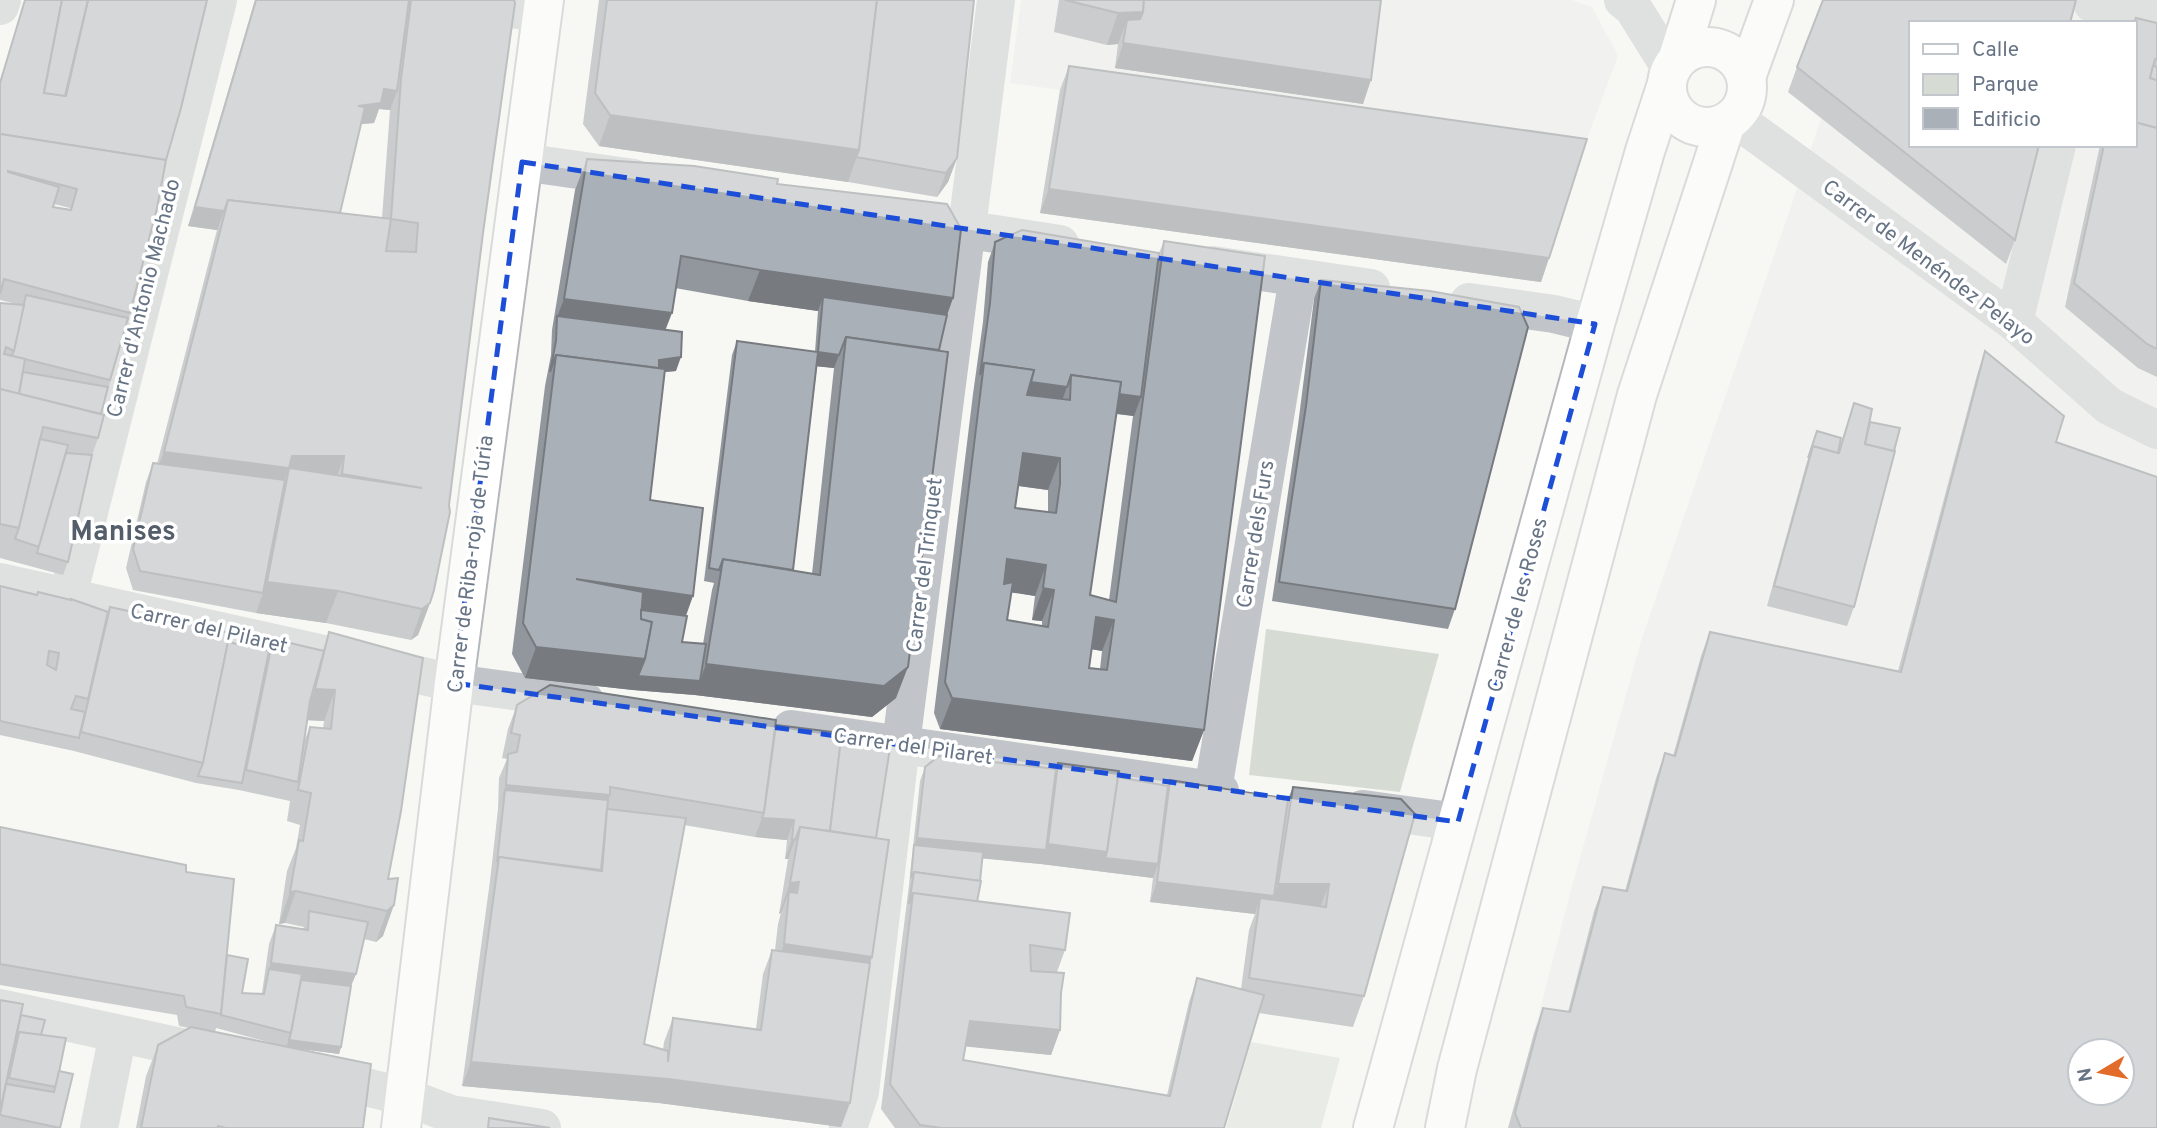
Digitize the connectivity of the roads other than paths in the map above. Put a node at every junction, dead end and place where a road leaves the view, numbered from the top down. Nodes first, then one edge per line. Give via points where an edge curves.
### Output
1 (2, 0) edge
2 (218, 0) edge
3 (437, 0) edge
4 (996, 0) edge
5 (1623, 0) edge
6 (1696, 0) edge
7 (1774, 0) edge
8 (0, 6) edge
9 (542, 7) edge
10 (2090, 8) edge
11 (2157, 20) edge
12 (1672, 70) junction
13 (1746, 76) junction
14 (1730, 120) junction
15 (2057, 147) edge
16 (522, 162) junction
17 (674, 184) edge
18 (914, 222) edge
19 (967, 230) junction
20 (1091, 248) edge
21 (1174, 260) edge
22 (1298, 278) junction
23 (2014, 321) junction
24 (1595, 324) junction
25 (2157, 429) edge
26 (0, 582) edge
27 (68, 596) junction
28 (454, 683) junction
29 (617, 706) edge
30 (753, 724) edge
31 (901, 744) junction
32 (1213, 790) junction
33 (1254, 795) edge
34 (1336, 805) edge
35 (1458, 822) junction
36 (0, 1008) edge
37 (118, 1034) junction
38 (404, 1113) edge
39 (99, 1128) edge
40 (542, 1128) edge
41 (848, 1128) edge
42 (1373, 1128) edge
43 (1445, 1128) edge

1 - 8 street
2 - 27 street, Carrer d'Antonio Machado
3 - 9 street
4 - 19 street, Carrer del Trinquet
5 - 12 street via 1633,8
6 - 12 main road, Carrer de les Roses
7 - 13 main road
9 - 16 main road, Carrer de Riba-roja de Túria
10 - 11 street
12 - 13 main road via 1690,50 1717,48 1730,54
12 - 14 main road via 1668,98 1683,121 1707,128
12 - 24 main road, Carrer de les Roses
13 - 14 main road via 1744,104
14 - 23 street, Carrer de Menéndez Pelayo
14 - 43 main road via 1637,395
15 - 23 street
16 - 17 street
16 - 28 main road, Carrer de Riba-roja de Túria
18 - 19 street
19 - 20 street
19 - 31 street, Carrer del Trinquet
21 - 22 street
22 - 24 street via 1554,313
22 - 32 street, Carrer dels Furs
23 - 25 street, Carrer de Menéndez Pelayo via 2109,406
24 - 35 main road, Carrer de les Roses
26 - 27 street, Carrer del Pilaret
27 - 28 street, Carrer del Pilaret
28 - 29 street, Carrer del Pilaret
28 - 38 main road, Carrer de Riba-roja de Túria
30 - 31 street, Carrer del Pilaret
31 - 32 street, Carrer del Pilaret
31 - 41 street, Carrer del Trinquet via 860,1092
32 - 33 street, Carrer del Pilaret
34 - 35 street
35 - 42 main road, Carrer de les Roses
36 - 37 street
37 - 38 street via 358,1084
37 - 39 street
38 - 40 street via 451,1114

